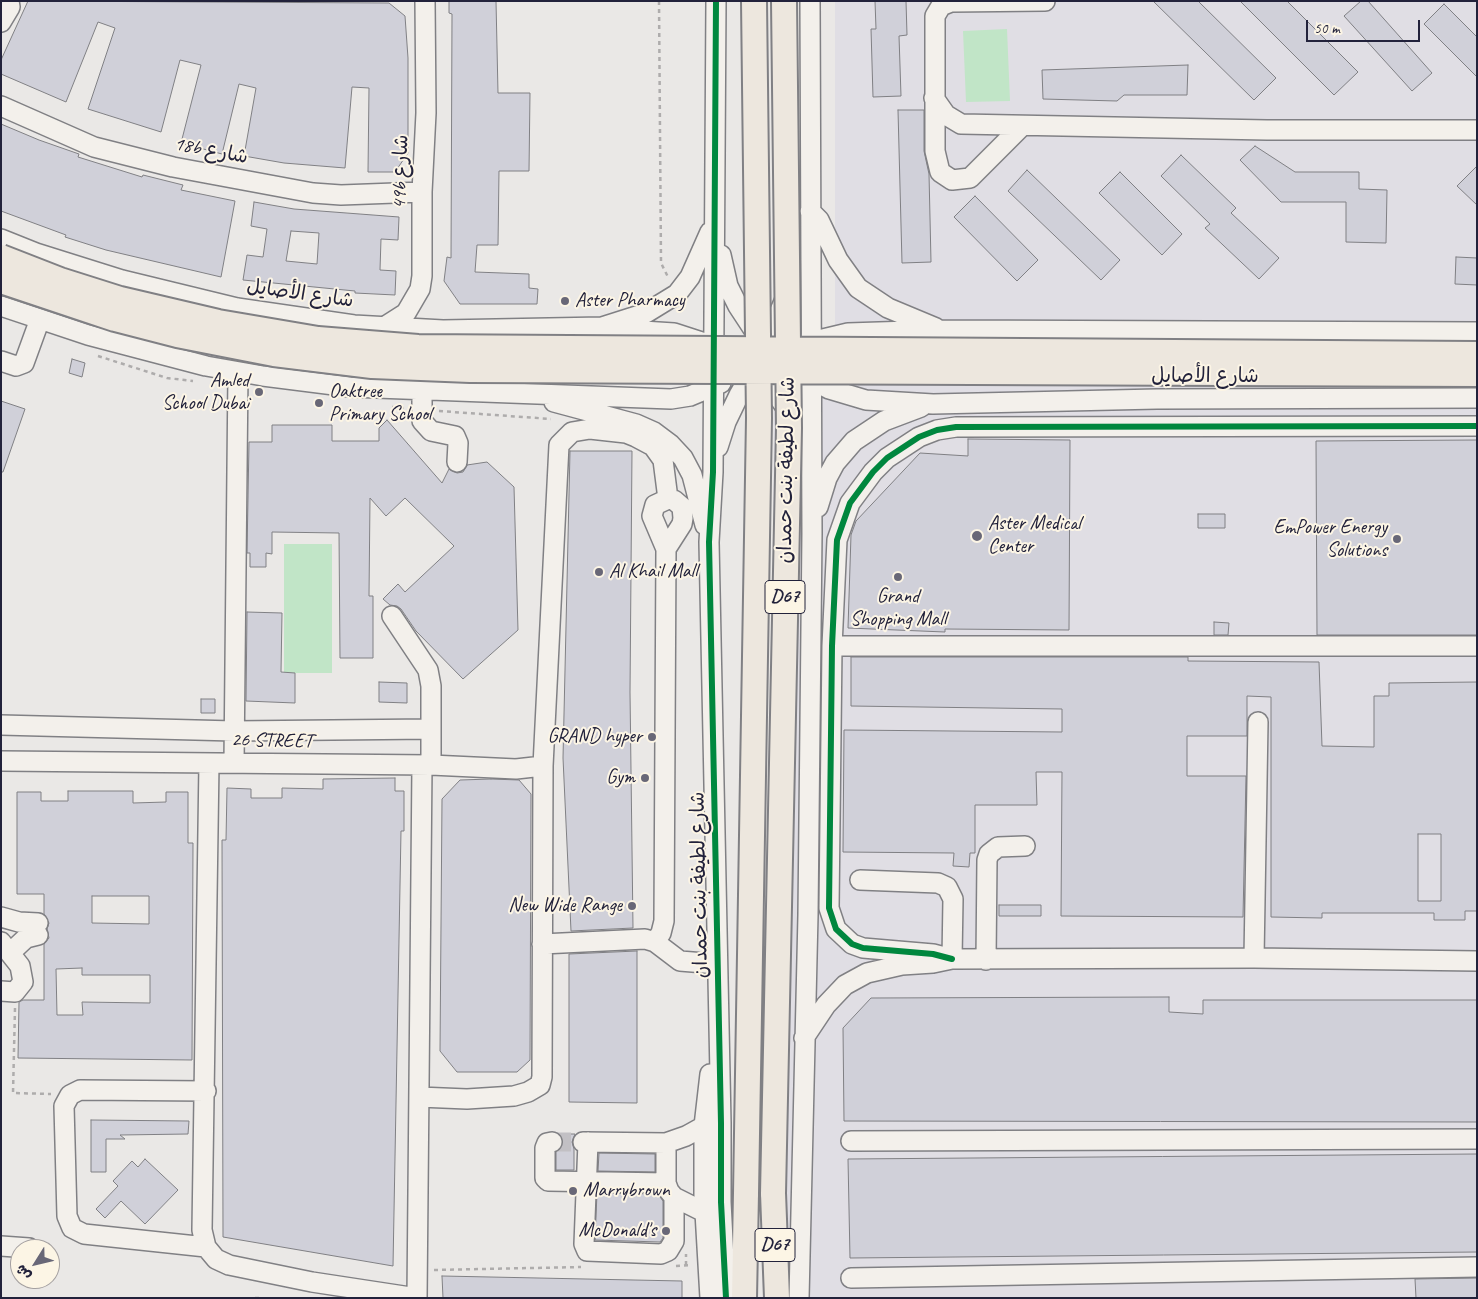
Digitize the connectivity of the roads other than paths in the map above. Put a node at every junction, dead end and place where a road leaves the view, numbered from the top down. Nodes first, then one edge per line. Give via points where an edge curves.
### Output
1 (9, 1) edge
2 (426, 1) edge
3 (716, 1) edge
4 (754, 1) edge
5 (784, 1) edge
6 (810, 1) edge
7 (1045, 1) edge
8 (1, 22) edge
9 (934, 98) junction
10 (1, 106) edge
11 (961, 124) junction
12 (1021, 127) junction
13 (1477, 130) edge
14 (935, 151) junction
15 (422, 192) junction
16 (810, 211) junction
17 (714, 224) junction
18 (1, 239) edge
19 (1, 257) edge
20 (1, 281) edge
21 (1, 306) edge
22 (40, 319) junction
23 (384, 327) junction
24 (602, 327) junction
25 (942, 330) junction
26 (1477, 332) edge
27 (813, 340) junction
28 (714, 345) junction
29 (770, 350) junction
30 (1477, 354) edge
31 (1, 362) edge
32 (750, 368) junction
33 (238, 372) junction
34 (1477, 374) edge
35 (812, 380) junction
36 (713, 388) junction
37 (422, 390) junction
38 (539, 396) junction
39 (1477, 398) edge
40 (1157, 399) junction
41 (933, 404) junction
42 (1477, 426) edge
43 (1225, 427) junction
44 (457, 462) dead end
45 (713, 472) junction
46 (668, 499) junction
47 (812, 533) junction
48 (710, 542) junction
49 (666, 550) junction
50 (392, 616) dead end
51 (832, 646) junction
52 (1477, 646) edge
53 (1258, 722) dead end
54 (1, 725) edge
55 (431, 729) junction
56 (234, 731) junction
57 (830, 740) junction
58 (1, 762) edge
59 (209, 763) junction
60 (234, 763) junction
61 (426, 765) junction
62 (810, 765) junction
63 (543, 766) junction
64 (1025, 846) dead end
65 (860, 880) dead end
66 (1, 917) edge
67 (654, 942) junction
68 (542, 944) junction
69 (6, 947) edge
70 (1254, 958) junction
71 (952, 959) junction
72 (986, 960) junction
73 (1477, 961) edge
74 (717, 964) junction
75 (8, 991) edge
76 (719, 1037) junction
77 (803, 1039) junction
78 (206, 1091) junction
79 (419, 1097) junction
80 (704, 1126) junction
81 (1477, 1139) edge
82 (851, 1140) dead end
83 (552, 1142) dead end
84 (666, 1143) junction
85 (586, 1182) junction
86 (670, 1190) junction
87 (704, 1212) junction
88 (206, 1248) junction
89 (1477, 1267) edge
90 (851, 1278) dead end
91 (417, 1298) edge
92 (710, 1298) edge
93 (726, 1298) edge
94 (744, 1298) edge
95 (777, 1298) edge
96 (799, 1298) edge

1 - 8 street via 10,7
2 - 15 street, 49b شارع
3 - 17 street
4 - 94 main road, شارع لطيفة بنت حمدان / D67, bridge via 759,428
5 - 95 main road, شارع لطيفة بنت حمدان / D67, bridge via 789,428 773,1193
6 - 16 street
7 - 9 street via 952,2 941,6 935,16
9 - 11 street via 946,114
9 - 14 street
10 - 15 street, 18b شارع via 94,147 173,168 313,193
11 - 12 street
11 - 14 street
12 - 13 street
12 - 14 street via 975,174 964,180 952,180 940,172
15 - 23 street, 49b شارع via 420,289 406,313
16 - 25 street via 819,220 838,260 858,288 888,308
16 - 27 street
16 - 29 street
17 - 24 street via 690,277 677,294 646,313
17 - 28 street
17 - 29 street via 728,286 738,306
18 - 23 street, شارع الأصايل via 84,269 198,300 276,314
19 - 30 main road, bridge via 60,280 169,312 268,331 393,346
20 - 34 main road, bridge via 115,319 226,346 323,361 401,368
21 - 22 street
22 - 31 street via 24,363 16,366
22 - 33 street via 145,351
23 - 24 street, شارع الأصايل via 443,330
24 - 28 street via 674,333
25 - 26 street
25 - 27 street via 848,333
27 - 29 street
27 - 35 street
28 - 32 street
28 - 36 street
29 - 32 street
29 - 35 street
32 - 36 street
32 - 45 street via 726,422
32 - 47 street via 781,400 796,428 803,457 805,516
33 - 37 street via 350,387
33 - 56 street
35 - 41 street via 829,389 866,400
35 - 47 street
36 - 38 street via 671,399
36 - 45 street
37 - 38 street
37 - 44 street via 422,421 431,431 455,436
38 - 48 street via 575,409 636,424 670,444 692,475
39 - 40 street, شارع الأصايل
40 - 41 street, شارع الأصايل
40 - 43 street
41 - 47 street via 884,421 844,450 827,478
42 - 43 street
43 - 51 street via 956,427 937,430 911,442 873,472 850,504 843,521 837,540
45 - 48 street, شارع لطيفة بنت حمدان
46 - 49 street via 655,505 652,516
46 - 49 street via 682,507 684,518
46 - 63 street via 663,460 653,446 636,437 590,429 572,432 559,445
47 - 62 street
48 - 74 street, شارع لطيفة بنت حمدان
49 - 67 street via 664,921
50 - 55 street via 428,670
51 - 52 street
51 - 57 street
53 - 70 street
54 - 56 street
55 - 56 street
55 - 61 street
56 - 60 street
57 - 62 street
57 - 71 street via 829,908 836,929 847,941 863,948 933,954
58 - 59 street, 26 STREET
59 - 60 street, 26 STREET
59 - 78 street
60 - 61 street, 26 STREET
61 - 63 street, 26 STREET via 516,769
61 - 79 street
62 - 77 street
63 - 68 street
64 - 72 street via 998,847 989,854
65 - 71 street via 934,883 947,887 953,899
66 - 69 street via 38,929
67 - 68 street via 645,939
67 - 74 street via 680,962
68 - 79 street via 544,1060 540,1084 514,1096 467,1099
69 - 75 street via 20,966 23,982
70 - 72 street
70 - 73 street
71 - 72 street
71 - 77 street via 890,966 856,979 845,985 826,1005
74 - 76 street, شارع لطيفة بنت حمدان
76 - 80 street via 713,1047
76 - 93 street, شارع لطيفة بنت حمدان
77 - 96 street
78 - 88 street via 202,1230
78 - 88 street via 80,1090 70,1094 66,1100 64,1115 66,1216 72,1228 84,1234
79 - 91 street
80 - 84 street
80 - 87 street
81 - 82 street
83 - 85 street via 545,1146 546,1179
84 - 85 street via 586,1142
84 - 86 street
85 - 86 street
85 - 86 street via 584,1244 590,1253 661,1254 668,1251 674,1242
86 - 87 street
87 - 92 street
88 - 91 street via 216,1259 229,1265
89 - 90 street

